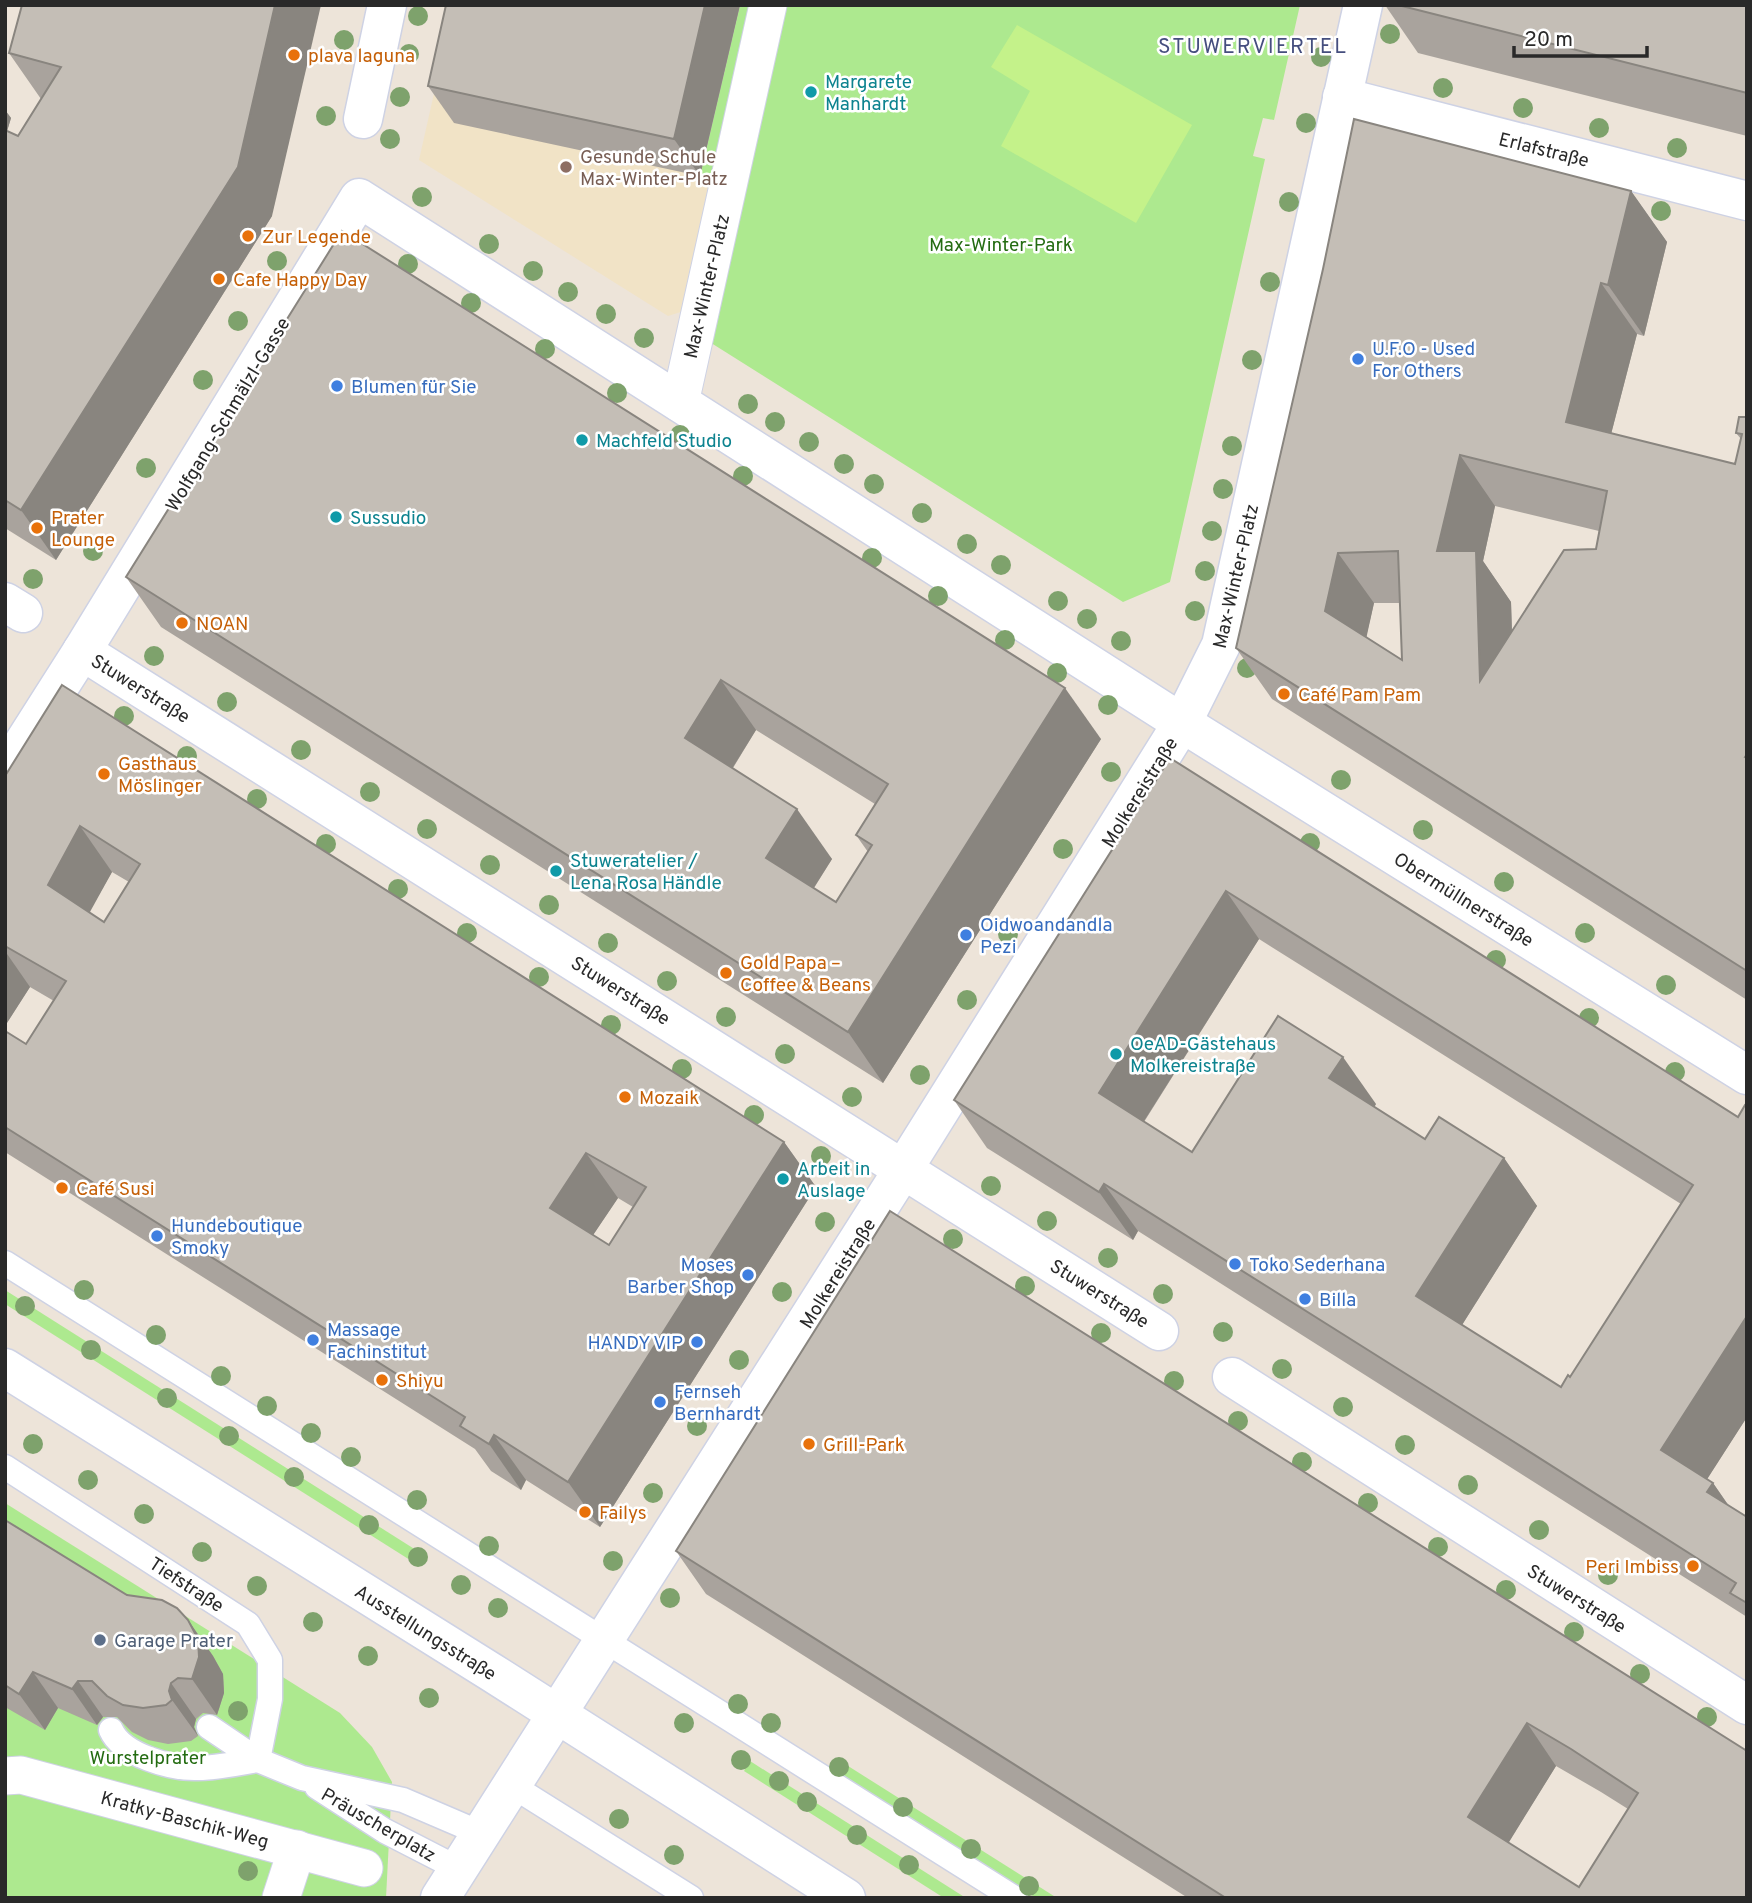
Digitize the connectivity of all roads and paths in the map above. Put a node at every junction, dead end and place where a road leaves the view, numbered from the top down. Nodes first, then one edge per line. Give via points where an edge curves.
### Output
1 (387, 5) edge
2 (768, 5) edge
3 (1363, 5) edge
4 (1342, 97) junction
5 (363, 119) dead end
6 (1747, 201) edge
7 (680, 402) junction
8 (82, 651) junction
9 (1182, 723) junction
10 (5, 772) edge
11 (1747, 1076) edge
12 (904, 1168) junction
13 (5, 1263) edge
14 (1159, 1331) dead end
15 (5, 1368) edge
16 (1231, 1377) dead end
17 (5, 1467) edge
18 (604, 1640) junction
19 (1747, 1705) edge
20 (556, 1714) junction
21 (209, 1727) dead end
22 (111, 1730) edge
23 (257, 1760) junction
24 (5, 1776) edge
25 (302, 1777) junction
26 (511, 1785) junction
27 (480, 1833) junction
28 (297, 1849) junction
29 (364, 1868) dead end
30 (448, 1883) edge
31 (281, 1898) edge
32 (691, 1898) edge
33 (846, 1898) edge
34 (1014, 1898) edge

1 - 5 street
2 - 7 street, Max-Winter-Platz
3 - 4 street, Max-Winter-Platz
4 - 6 street, Erlafstraße
4 - 9 street, Max-Winter-Platz via 1221,645
7 - 8 street, Wolfgang-Schmälzl-Gasse via 359,198
7 - 9 street
8 - 10 street, Wolfgang-Schmälzl-Gasse
8 - 12 street, Stuwerstraße
9 - 11 street, Obermüllnerstraße
9 - 12 street, Molkereistraße
12 - 14 street, Stuwerstraße
12 - 18 street, Molkereistraße
13 - 18 lane
15 - 20 street, Ausstellungsstraße
16 - 19 street, Stuwerstraße
17 - 23 lane, Tiefstraße via 248,1623 270,1660 270,1699
18 - 20 street, Molkereistraße
18 - 34 lane
20 - 26 street, Präuscherplatz
20 - 33 street, Ausstellungsstraße
21 - 23 lane, Präuscherplatz
22 - 23 lane via 123,1746 154,1761 196,1769
23 - 25 lane, Präuscherplatz
24 - 28 street, Kratky-Baschik-Weg via 21,1775
25 - 27 lane, Präuscherplatz via 403,1800
25 - 30 lane, Präuscherplatz via 385,1831
26 - 27 street, Präuscherplatz
26 - 32 lane
27 - 30 street, Präuscherplatz
28 - 29 street, Kratky-Baschik-Weg
28 - 31 street

